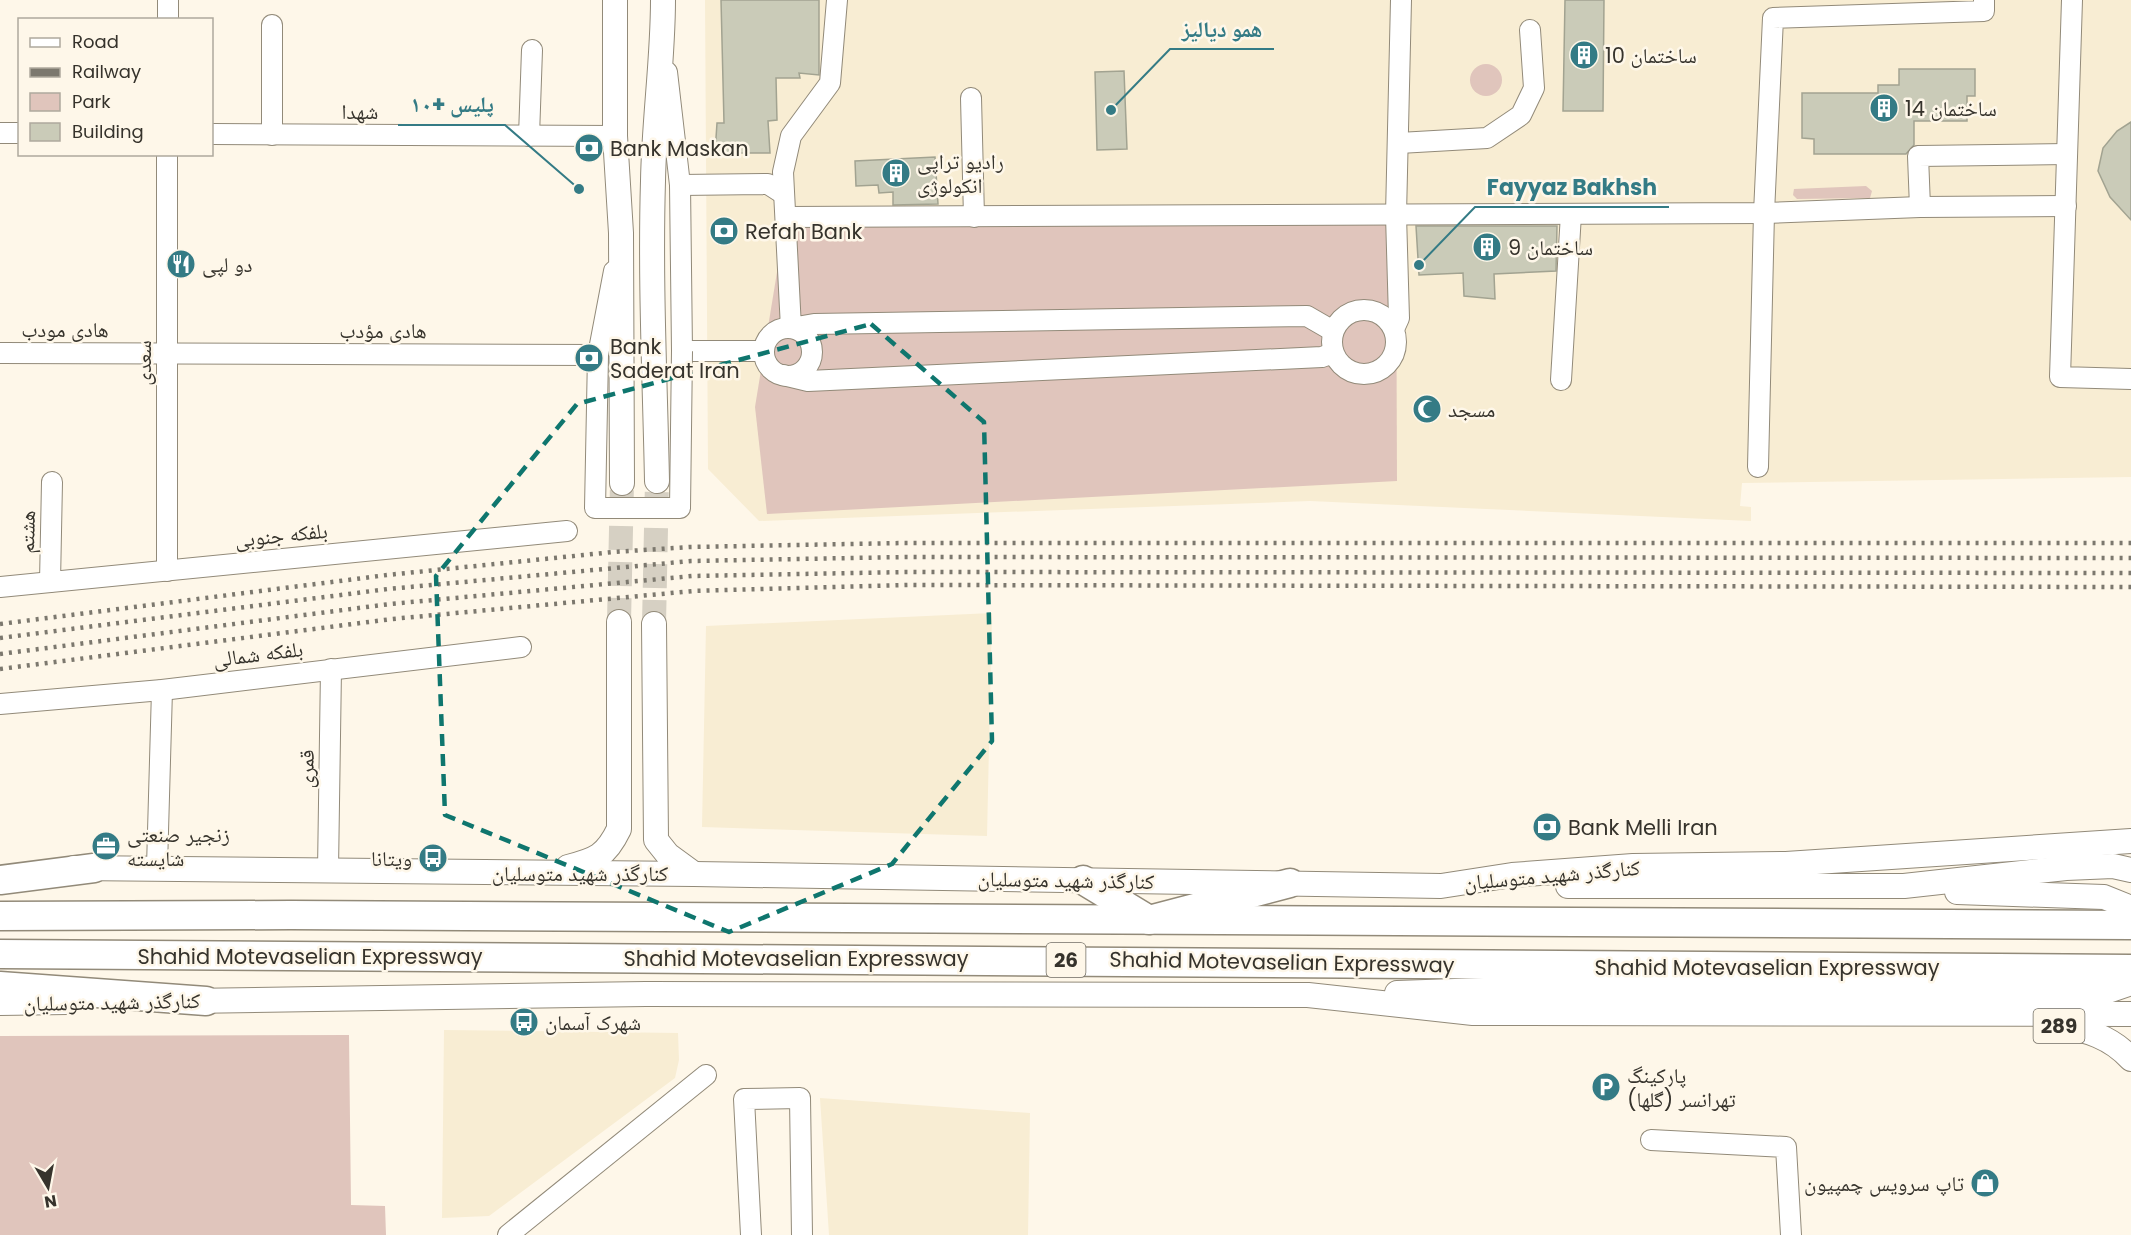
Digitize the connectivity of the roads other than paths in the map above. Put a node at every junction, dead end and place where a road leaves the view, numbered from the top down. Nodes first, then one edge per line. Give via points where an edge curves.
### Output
1 (168, 0) edge
2 (615, 0) edge
3 (663, 0) edge
4 (837, 0) edge
5 (1401, 0) edge
6 (1984, 0) edge
7 (2072, 0) edge
8 (168, 18) edge
9 (272, 25) dead end
10 (1530, 30) dead end
11 (663, 43) junction
12 (532, 50) dead end
13 (971, 98) dead end
14 (0, 133) edge
15 (18, 133) edge
16 (213, 134) edge
17 (272, 135) junction
18 (529, 136) junction
19 (615, 136) junction
20 (1399, 143) junction
21 (2067, 154) junction
22 (167, 156) edge
23 (680, 185) junction
24 (782, 193) junction
25 (2066, 206) junction
26 (1920, 207) junction
27 (1764, 213) junction
28 (1571, 214) junction
29 (1396, 215) junction
30 (786, 217) junction
31 (974, 217) junction
32 (621, 232) junction
33 (791, 328) junction
34 (1394, 329) junction
35 (1333, 331) junction
36 (681, 351) junction
37 (764, 351) junction
38 (0, 353) edge
39 (167, 353) junction
40 (1333, 353) junction
41 (598, 355) junction
42 (783, 375) junction
43 (2131, 379) edge
44 (1561, 380) dead end
45 (1758, 467) dead end
46 (657, 481) tunnel mouth
47 (52, 482) dead end
48 (622, 483) tunnel mouth
49 (567, 531) dead end
50 (166, 571) junction
51 (50, 582) junction
52 (0, 587) edge
53 (620, 622) tunnel mouth
54 (654, 624) tunnel mouth
55 (521, 646) dead end
56 (331, 669) junction
57 (162, 690) junction
58 (0, 704) edge
59 (2131, 841) edge
60 (157, 867) junction
61 (94, 868) junction
62 (0, 869) edge
63 (328, 870) junction
64 (2131, 870) edge
65 (539, 874) junction
66 (694, 874) junction
67 (0, 880) edge
68 (1083, 880) junction
69 (1290, 883) junction
70 (1441, 886) junction
71 (1904, 886) junction
72 (2131, 908) edge
73 (0, 916) edge
74 (1149, 920) junction
75 (2131, 925) edge
76 (0, 954) edge
77 (2131, 969) edge
78 (2131, 983) edge
79 (0, 986) edge
80 (1308, 996) junction
81 (206, 1001) junction
82 (0, 1003) edge
83 (1979, 1014) junction
84 (2131, 1014) edge
85 (2131, 1059) edge
86 (706, 1075) dead end
87 (1651, 1140) dead end
88 (508, 1235) edge
89 (751, 1235) edge
90 (802, 1235) edge
91 (1791, 1235) edge

1 - 8 street
2 - 19 main road
3 - 11 main road
4 - 24 street via 830,83 791,136
5 - 20 street
6 - 27 street via 1984,11 1773,18
7 - 21 street
9 - 17 street
10 - 20 street via 1534,88 1521,115 1487,138
11 - 23 street
11 - 46 main road via 652,182
12 - 18 street
13 - 31 street
14 - 15 street
16 - 17 street, شهدا
17 - 18 street, شهدا
18 - 19 street, شهدا
19 - 32 main road
20 - 29 street
21 - 25 street
21 - 26 street via 1918,156
22 - 39 street, سعدی
23 - 24 street via 768,184
23 - 36 street
24 - 30 street
25 - 26 street
25 - 43 street via 2060,377
26 - 27 street
27 - 28 street
27 - 45 street
28 - 29 street
28 - 44 street
29 - 31 street
29 - 34 street via 1399,318
30 - 31 street
30 - 33 street
32 - 41 street
32 - 48 main road
33 - 35 street via 814,324 1307,316
33 - 37 street via 770,336
33 - 42 street via 806,336 812,356 804,369
34 - 35 street via 1378,312 1356,310 1346,314
34 - 40 street via 1396,348 1392,358 1377,372 1356,373 1346,369
35 - 40 street
36 - 37 street
36 - 41 street, bridge via 680,508 595,508
37 - 42 street via 770,366
38 - 39 street, هادی مودب
39 - 41 street, هادی مؤدب
39 - 50 street, سعدی
40 - 42 street via 1322,357 808,381
47 - 51 street, هشتم
49 - 50 street, بلفکه جنوبی
50 - 51 street, بلفکه جنوبی
51 - 52 street, بلفکه جنوبی
53 - 65 main road via 619,829 611,846 594,860
54 - 66 main road via 656,840 668,855
55 - 56 street, بلفکه شمالی
56 - 57 street, بلفکه شمالی
56 - 63 street, قمری
57 - 58 street, بلفکه شمالی
57 - 60 street
59 - 70 main road, کنارگذر شهید متوسلیان via 1786,864 1633,866 1512,875
60 - 61 main road, کنارگذر شهید متوسلیان
60 - 63 main road, کنارگذر شهید متوسلیان
61 - 62 main road, کنارگذر شهید متوسلیان
61 - 67 highway
63 - 65 main road, کنارگذر شهید متوسلیان
64 - 71 main road via 2113,866 2066,868
65 - 66 main road, کنارگذر شهید متوسلیان
66 - 68 main road, کنارگذر شهید متوسلیان
68 - 69 main road, کنارگذر شهید متوسلیان
68 - 74 highway
69 - 70 main road, کنارگذر شهید متوسلیان
69 - 74 highway
70 - 71 main road
71 - 72 main road via 1938,891 2104,897
73 - 74 highway, Shahid Motevaselian Expressway / 26
74 - 75 highway, Shahid Motevaselian Expressway / 26
76 - 77 highway, Shahid Motevaselian Expressway / 26
78 - 80 main road via 2108,991 2068,992 1484,990
79 - 81 highway
80 - 81 main road, کنارگذر شهید متوسلیان via 646,994
80 - 83 main road, کنارگذر شهید متوسلیان via 1473,1013
81 - 82 main road, کنارگذر شهید متوسلیان
83 - 84 main road, کنارگذر شهید متوسلیان
83 - 85 main road, 289 via 2086,1029 2105,1038
86 - 88 street
87 - 91 street via 1786,1147
89 - 90 street via 744,1100 800,1098

